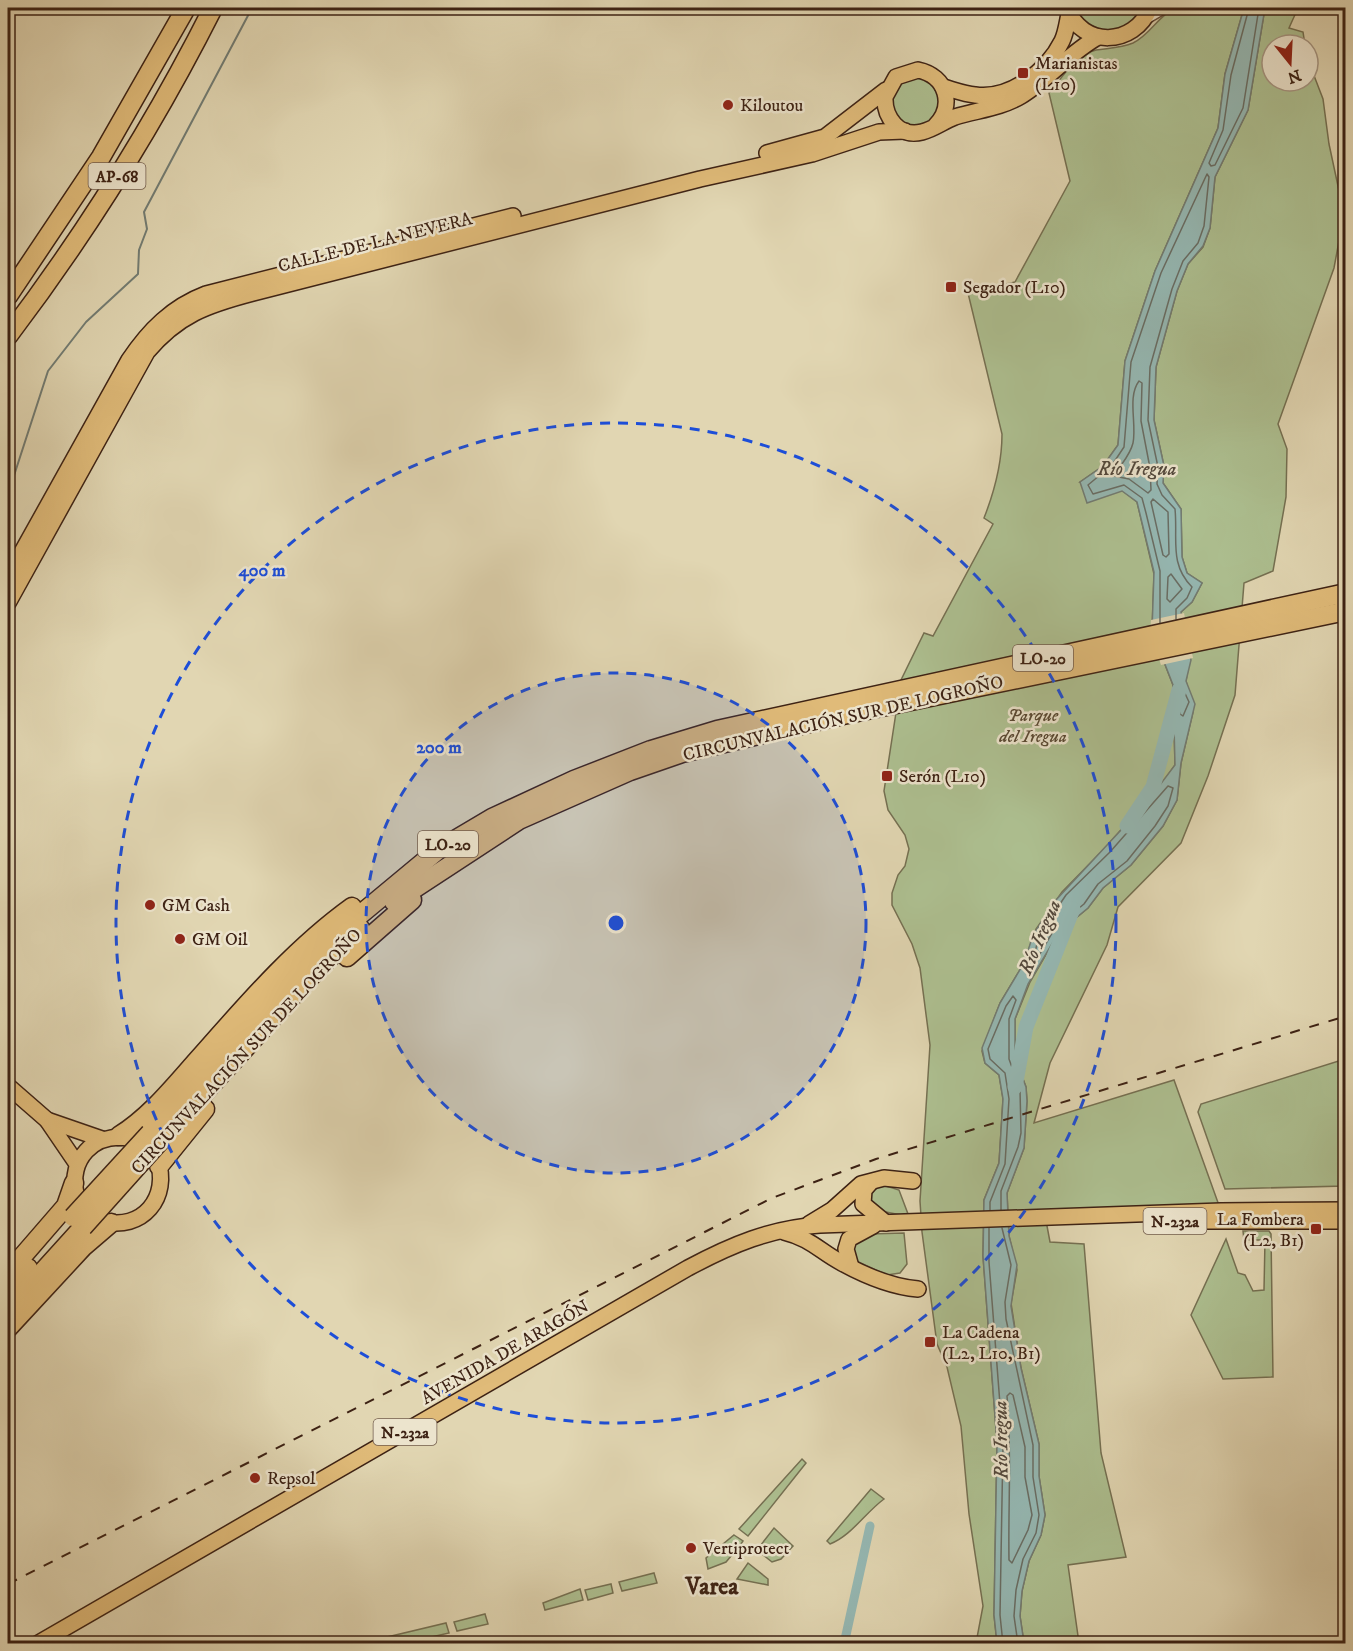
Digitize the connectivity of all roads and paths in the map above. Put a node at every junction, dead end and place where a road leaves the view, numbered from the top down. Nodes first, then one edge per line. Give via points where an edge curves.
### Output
1 (186, 8) edge
2 (213, 8) edge
3 (1162, 8) edge
4 (1068, 11) edge
5 (1147, 13) edge
6 (1098, 37) junction
7 (943, 87) junction
8 (886, 90) junction
9 (935, 126) junction
10 (905, 131) junction
11 (8, 296) edge
12 (8, 336) edge
13 (8, 578) edge
14 (1346, 592) edge
15 (8, 603) edge
16 (1346, 610) edge
17 (1250, 622) junction
18 (840, 709) junction
19 (492, 836) junction
20 (438, 850) junction
21 (8, 1086) edge
22 (47, 1120) junction
23 (140, 1145) junction
24 (77, 1164) junction
25 (913, 1181) dead end
26 (871, 1182) junction
27 (77, 1207) junction
28 (1346, 1210) edge
29 (1060, 1218) junction
30 (1346, 1221) edge
31 (106, 1222) joint
32 (883, 1223) junction
33 (806, 1226) junction
34 (779, 1230) junction
35 (850, 1267) junction
36 (8, 1273) edge
37 (918, 1289) dead end
38 (8, 1290) edge
39 (8, 1310) edge
40 (8, 1328) edge
41 (37, 1644) edge

1 - 11 highway, AP-68 via 101,158
2 - 12 highway, AP-68 via 116,178
3 - 5 street
4 - 6 main road via 1081,29
4 - 7 main road via 1063,39 1031,78 994,95 976,96
5 - 6 main road via 1130,33 1108,39
6 - 9 main road via 1078,48 1020,97
7 - 8 main road via 933,75 910,71 896,77
7 - 9 main road via 947,104
8 - 10 main road via 886,111 893,123
8 - 13 main road, CALLE DE LA NEVERA via 842,126 809,143 195,298 162,320 134,351
9 - 10 main road via 918,133
10 - 15 main road, CALLE DE LA NEVERA via 879,132 812,154 690,181 253,293 192,313 147,352
14 - 17 highway, CIRCUNVALACIÓN SUR DE LOGROÑO / LO-20 via 1287,605
16 - 17 highway, CIRCUNVALACIÓN SUR DE LOGROÑO / LO-20
17 - 18 highway, CIRCUNVALACIÓN SUR DE LOGROÑO / LO-20
18 - 19 highway, CIRCUNVALACIÓN SUR DE LOGROÑO / LO-20 via 682,753 584,790
18 - 20 highway, CIRCUNVALACIÓN SUR DE LOGROÑO / LO-20 via 717,730 651,750 530,799
19 - 23 highway via 342,963 232,1078
19 - 23 highway, CIRCUNVALACIÓN SUR DE LOGROÑO / LO-20 via 413,887 363,926
20 - 23 highway, CIRCUNVALACIÓN SUR DE LOGROÑO / LO-20 via 314,953
20 - 23 highway via 324,927 141,1122
21 - 22 main road
22 - 23 main road
22 - 24 main road
23 - 24 main road via 91,1145
23 - 27 highway, CIRCUNVALACIÓN SUR DE LOGROÑO / LO-20, bridge
23 - 31 main road via 160,1191 145,1215 132,1221
24 - 27 main road
25 - 26 main road via 889,1178
26 - 32 main road via 864,1191 863,1204
26 - 33 main road via 858,1185 832,1210
27 - 36 highway via 66,1206
27 - 38 highway, CIRCUNVALACIÓN SUR DE LOGROÑO / LO-20
27 - 39 highway, CIRCUNVALACIÓN SUR DE LOGROÑO / LO-20
28 - 29 main road, N-232a
29 - 30 main road, N-232a
29 - 32 main road, N-232a
31 - 40 highway
32 - 33 main road, AVENIDA DE ARAGÓN / N-232a
32 - 35 main road via 849,1239 846,1249
33 - 34 main road, AVENIDA DE ARAGÓN / N-232a
34 - 35 main road via 810,1240
34 - 41 main road, AVENIDA DE ARAGÓN / N-232a via 740,1242 688,1268
35 - 37 main road

